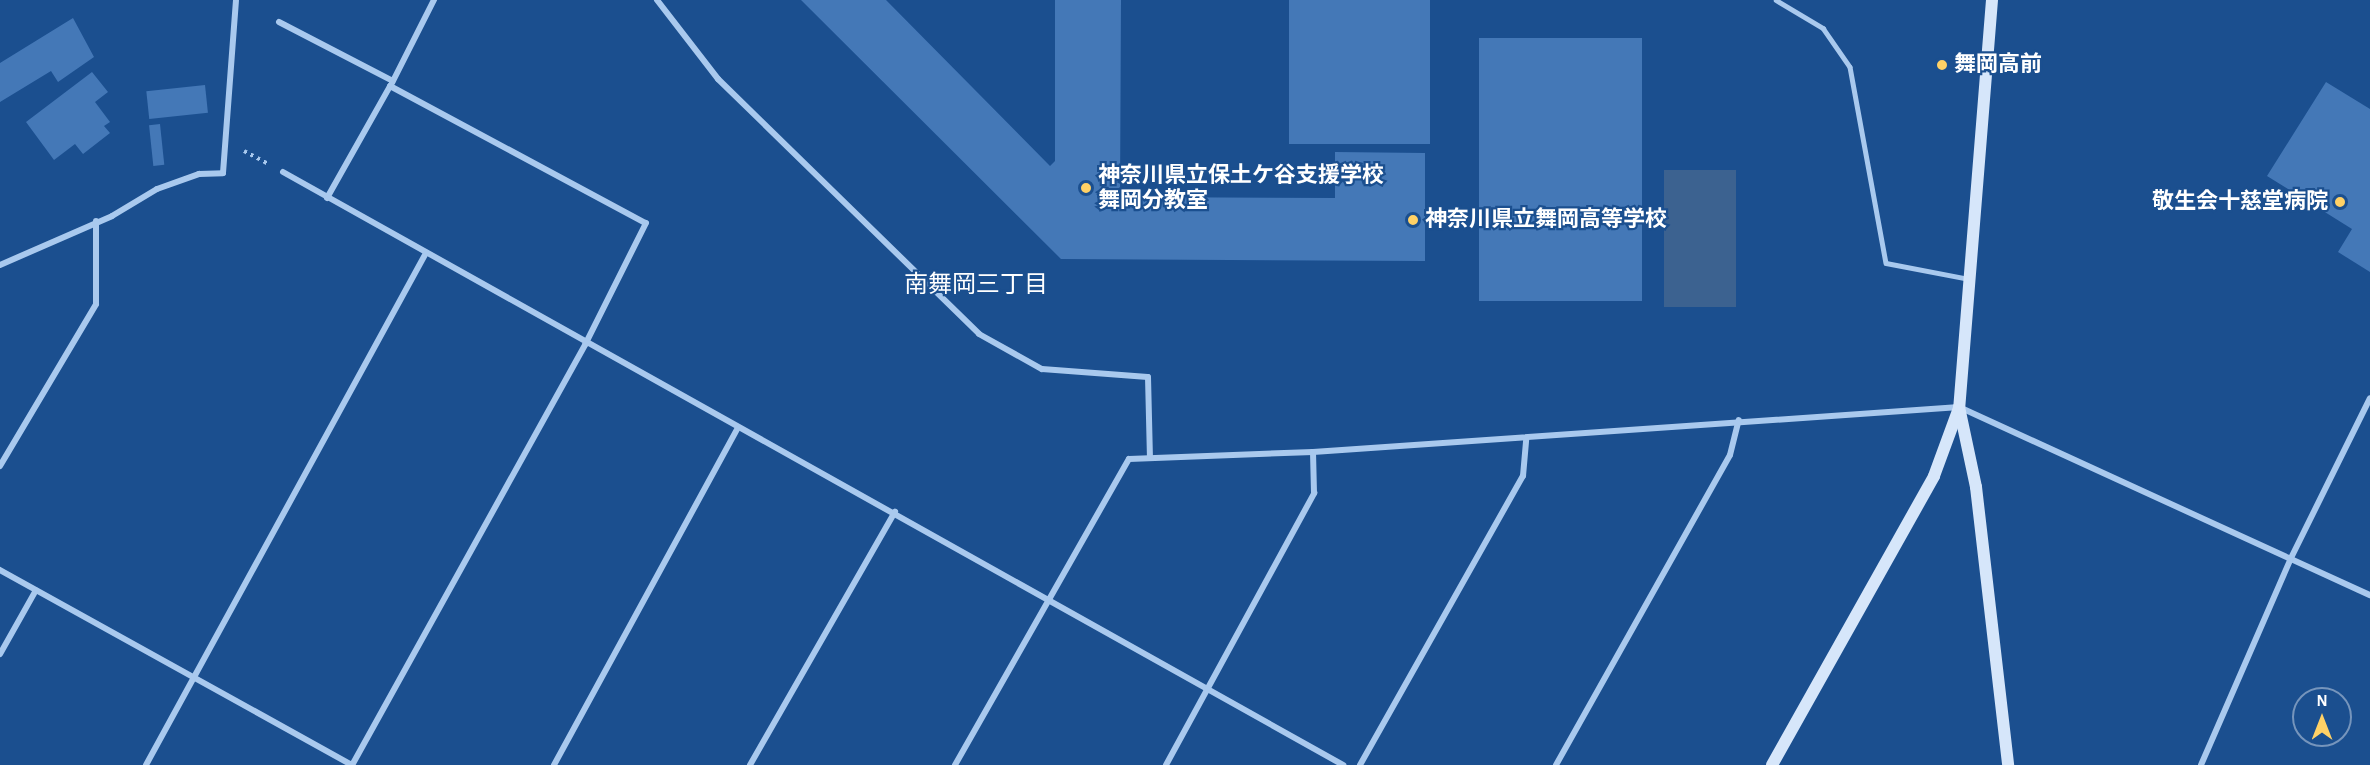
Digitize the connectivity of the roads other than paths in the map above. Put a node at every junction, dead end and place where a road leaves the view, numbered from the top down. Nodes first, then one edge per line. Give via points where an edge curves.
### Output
1 (236, 0) edge
2 (434, 0) edge
3 (657, 0) edge
4 (1776, 0) edge
5 (1992, 0) edge
6 (279, 22) dead end
7 (392, 84) junction
8 (283, 172) dead end
9 (327, 198) junction
10 (96, 221) junction
11 (426, 253) junction
12 (0, 265) edge
13 (1972, 280) junction
14 (585, 345) junction
15 (2370, 398) edge
16 (1959, 407) junction
17 (1739, 420) junction
18 (737, 430) junction
19 (1526, 438) junction
20 (1313, 452) junction
21 (1150, 458) junction
22 (0, 466) edge
23 (895, 512) junction
24 (2291, 558) junction
25 (0, 570) edge
26 (36, 590) junction
27 (2370, 595) edge
28 (1047, 598) junction
29 (0, 654) edge
30 (193, 678) junction
31 (1209, 690) junction
32 (2005, 764) edge
33 (146, 765) edge
34 (352, 765) edge
35 (554, 765) edge
36 (750, 765) edge
37 (955, 765) edge
38 (1166, 765) edge
39 (1343, 765) edge
40 (1360, 765) edge
41 (1556, 765) edge
42 (1772, 765) edge
43 (2201, 765) edge

1 - 10 street via 223,173 200,174 157,189
2 - 7 street
3 - 21 street via 718,79 979,334 1042,369 1148,377
4 - 13 lane via 1823,28 1850,67 1886,263
5 - 13 street
6 - 7 street
7 - 9 street
7 - 14 street via 646,223
8 - 9 street
9 - 11 street
10 - 12 street
10 - 22 street via 96,303
11 - 14 street
11 - 30 street
13 - 16 street
14 - 18 street
14 - 34 street
15 - 24 street
16 - 17 street
16 - 24 street
16 - 32 street via 1976,487
16 - 42 street via 1934,476
17 - 19 street
17 - 41 street via 1730,455
18 - 23 street
18 - 35 street
19 - 20 street
19 - 40 street via 1523,476
20 - 21 street
20 - 31 street via 1314,493
21 - 28 street via 1129,459
23 - 28 street
23 - 36 street
24 - 27 street
24 - 43 street
25 - 26 street
26 - 29 street
26 - 30 street
28 - 31 street
28 - 37 street
30 - 33 street
30 - 34 street
31 - 38 street
31 - 39 street

